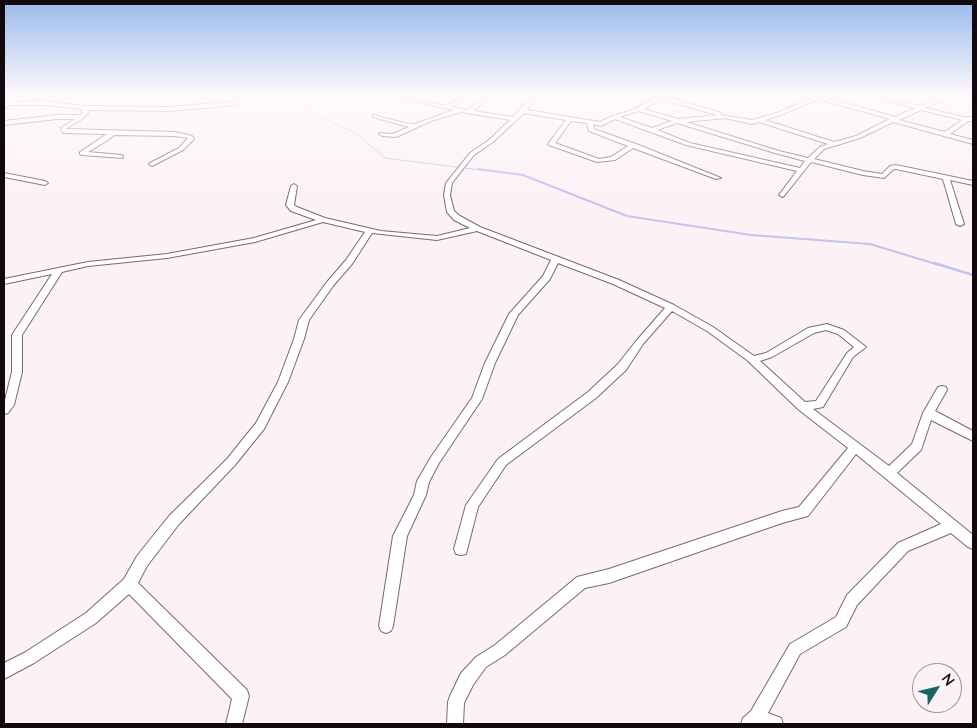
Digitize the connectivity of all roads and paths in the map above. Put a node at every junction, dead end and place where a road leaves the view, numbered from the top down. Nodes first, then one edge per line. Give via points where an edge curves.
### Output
1 (64, 130) edge
2 (406, 130) edge
3 (502, 130) edge
4 (561, 130) edge
5 (591, 130) edge
6 (652, 130) edge
7 (708, 130) edge
8 (790, 130) edge
9 (871, 130) edge
10 (929, 130) edge
11 (953, 130) edge
12 (114, 132) junction
13 (382, 134) dead end
14 (945, 135) junction
15 (973, 142) edge
16 (833, 144) junction
17 (634, 145) junction
18 (121, 157) dead end
19 (809, 160) junction
20 (152, 164) dead end
21 (801, 170) junction
22 (4, 175) edge
23 (946, 177) junction
24 (718, 178) dead end
25 (45, 183) dead end
26 (973, 183) edge
27 (294, 186) dead end
28 (782, 194) dead end
29 (323, 220) junction
30 (960, 224) dead end
31 (477, 229) junction
32 (370, 230) junction
33 (556, 259) junction
34 (58, 271) junction
35 (4, 281) edge
36 (671, 307) junction
37 (752, 360) junction
38 (942, 390) dead end
39 (803, 407) junction
40 (4, 410) edge
41 (928, 412) junction
42 (973, 436) edge
43 (854, 448) junction
44 (888, 473) junction
45 (952, 526) junction
46 (973, 544) edge
47 (461, 549) dead end
48 (129, 584) junction
49 (386, 626) dead end
50 (4, 671) edge
51 (753, 721) edge
52 (234, 724) edge
53 (455, 724) edge
54 (775, 724) edge

1 - 12 street
2 - 13 street via 392,136
3 - 31 street via 472,154 449,183 447,195 451,212
4 - 17 street via 551,144 599,161 613,159
5 - 17 street
6 - 21 street via 688,144
7 - 19 street
8 - 16 street
9 - 16 street
10 - 14 street
11 - 14 street
12 - 18 street via 82,154
12 - 20 street via 190,136 191,139 181,149
14 - 15 street
16 - 19 street via 822,148
17 - 24 street
19 - 21 street
19 - 23 street via 880,176 896,167
21 - 28 street
22 - 25 street
23 - 26 street
23 - 30 street
27 - 29 street via 290,205
29 - 32 street
29 - 34 street via 255,240
31 - 32 street via 437,238
31 - 33 street
32 - 48 street via 304,320 283,382 260,426 231,462 174,520 142,561
33 - 36 street
33 - 49 street via 547,277 514,314 494,354 478,400 423,481 420,495 400,536
34 - 35 street
34 - 40 street via 17,335 17,372 9,405
36 - 37 street via 710,329
36 - 47 street via 622,367 502,462 472,505
37 - 39 street
37 - 39 street via 770,354 811,330 827,327 854,340 861,347 850,355 819,404
38 - 41 street
39 - 43 street
41 - 42 street
41 - 44 street via 917,447
43 - 44 street
43 - 53 street via 803,512 582,582 481,662 467,679 456,702
44 - 45 street
45 - 46 street
45 - 51 street via 903,547 852,600 841,622 795,649
48 - 50 street via 91,618
48 - 52 street via 241,696
51 - 54 street

